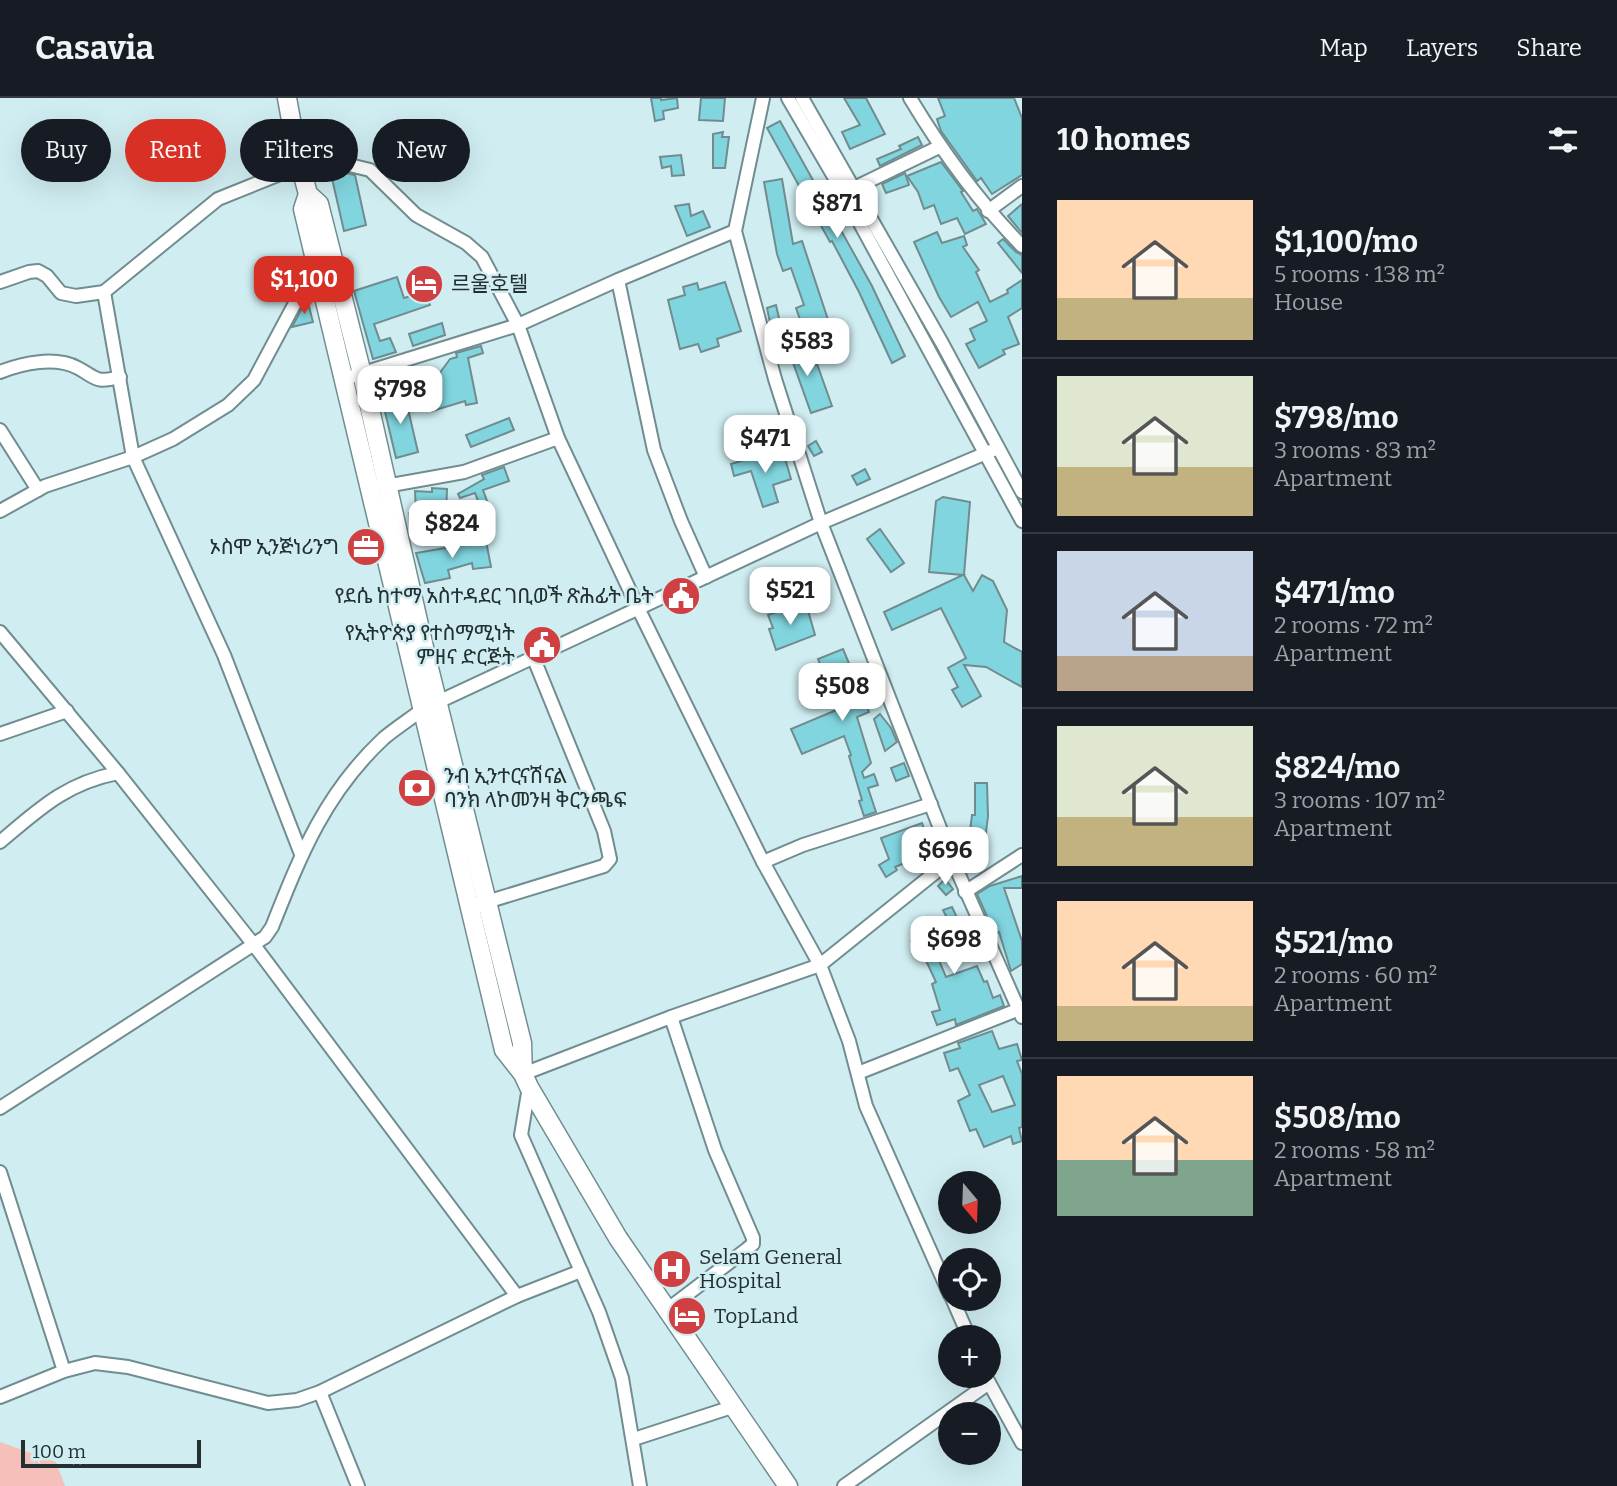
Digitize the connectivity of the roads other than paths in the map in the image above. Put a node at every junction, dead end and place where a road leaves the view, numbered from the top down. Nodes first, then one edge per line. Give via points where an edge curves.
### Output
1 (763, 98) edge
2 (788, 98) edge
3 (802, 98) edge
4 (911, 98) edge
5 (939, 147) junction
6 (358, 167) edge
7 (260, 182) edge
8 (305, 182) edge
9 (1022, 186) edge
10 (848, 191) junction
11 (988, 211) junction
12 (735, 232) junction
13 (1022, 246) edge
14 (324, 259) junction
15 (618, 280) junction
16 (0, 282) edge
17 (104, 292) junction
18 (518, 325) junction
19 (0, 372) edge
20 (362, 374) junction
21 (120, 377) junction
22 (344, 379) junction
23 (0, 429) edge
24 (558, 438) junction
25 (998, 448) junction
26 (986, 454) junction
27 (132, 457) junction
28 (379, 488) junction
29 (38, 490) junction
30 (1022, 492) edge
31 (0, 511) edge
32 (1022, 521) edge
33 (821, 523) junction
34 (706, 577) junction
35 (639, 610) junction
36 (0, 632) edge
37 (534, 659) junction
38 (431, 706) junction
39 (67, 711) junction
40 (0, 734) edge
41 (118, 773) junction
42 (932, 804) junction
43 (0, 842) edge
44 (301, 854) junction
45 (1022, 855) edge
46 (952, 859) junction
47 (763, 862) junction
48 (965, 892) junction
49 (487, 902) junction
50 (469, 908) junction
51 (254, 945) junction
52 (820, 965) junction
53 (1021, 1012) edge
54 (671, 1017) junction
55 (858, 1073) junction
56 (526, 1081) junction
57 (0, 1108) edge
58 (0, 1172) edge
59 (938, 1268) edge
60 (581, 1270) junction
61 (517, 1296) junction
62 (668, 1309) junction
63 (64, 1371) junction
64 (976, 1388) edge
65 (993, 1388) edge
66 (320, 1392) junction
67 (0, 1397) edge
68 (732, 1407) junction
69 (634, 1439) junction
70 (1022, 1443) edge
71 (851, 1484) edge
72 (358, 1486) edge
73 (640, 1486) edge
74 (788, 1486) edge

1 - 12 street
2 - 10 street
3 - 10 street
4 - 5 street
5 - 10 street
5 - 11 street
6 - 18 street via 370,170 416,215 482,257
7 - 17 street via 218,199
8 - 14 highway via 308,194 303,209
9 - 11 street
10 - 25 street
10 - 26 street
11 - 13 street
12 - 15 street
12 - 33 street
14 - 20 highway
14 - 22 highway
14 - 27 street via 254,380 228,405 173,439
15 - 18 street
15 - 34 street via 653,450
16 - 17 street via 38,271 61,293
17 - 21 street
18 - 20 street
18 - 24 street
19 - 21 street via 36,363 61,363 97,380
20 - 22 street
20 - 28 highway
21 - 27 street
22 - 28 highway
23 - 29 street
24 - 28 street via 464,472
24 - 35 street
25 - 26 street
25 - 30 street
26 - 32 street
26 - 33 street
27 - 29 street
27 - 44 street via 224,655
28 - 38 highway
29 - 31 street
33 - 34 street
33 - 42 street
34 - 35 street
35 - 37 street
35 - 47 street
36 - 39 street
37 - 38 street
37 - 49 street via 604,831 610,859 604,866
38 - 44 street via 385,737 362,761 329,802
38 - 49 highway
38 - 50 highway
39 - 40 street
39 - 41 street
41 - 43 street via 72,786
41 - 51 street
42 - 46 street
42 - 47 street
44 - 51 street via 272,927
45 - 48 street
46 - 48 street
46 - 52 street
47 - 52 street
48 - 53 street
49 - 50 street
49 - 56 highway via 522,1043
50 - 56 highway via 504,1050
51 - 57 street
51 - 61 street
52 - 54 street
52 - 55 street
53 - 55 street
54 - 56 street
54 - 62 street via 715,1150 753,1244
55 - 59 street via 866,1106
56 - 60 street via 521,1135
56 - 62 highway via 618,1238
58 - 63 street
60 - 61 street
60 - 69 street via 622,1378
61 - 66 street
62 - 68 highway
63 - 66 street via 112,1363 268,1403
63 - 67 street
64 - 71 street
65 - 70 street
66 - 72 street
68 - 69 street
68 - 74 highway
69 - 73 street

